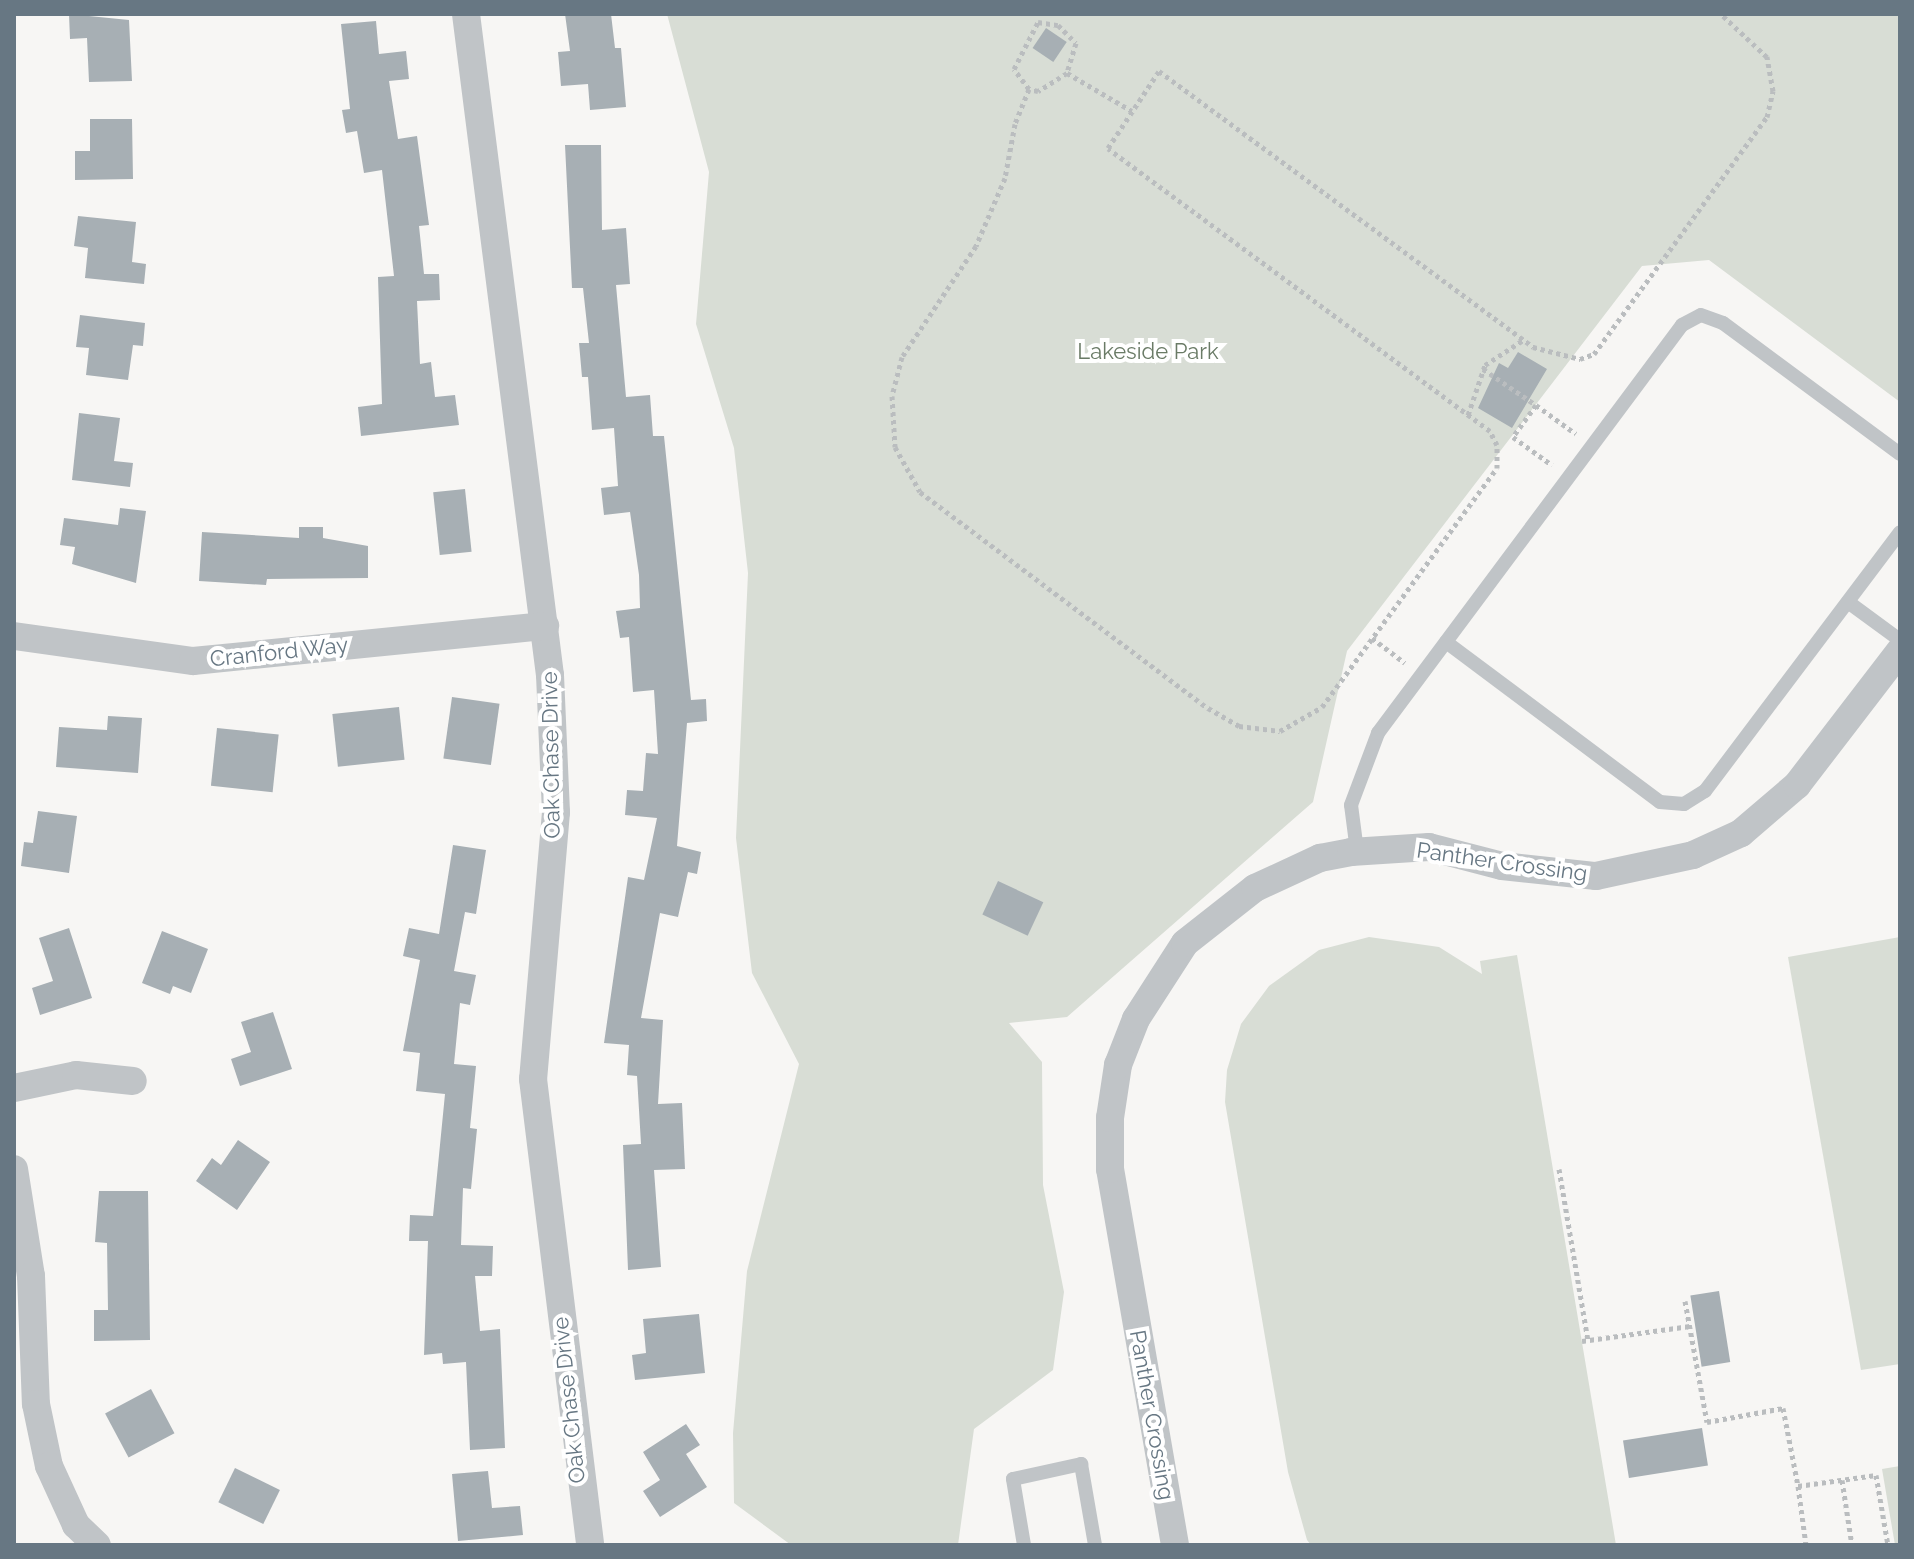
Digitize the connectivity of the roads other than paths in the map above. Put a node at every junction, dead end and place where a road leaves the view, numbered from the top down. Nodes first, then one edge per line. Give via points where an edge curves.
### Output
1 (466, 14) edge
2 (1900, 454) edge
3 (1900, 532) edge
4 (1848, 602) junction
5 (545, 626) junction
6 (14, 636) edge
7 (1900, 640) edge
8 (1446, 642) junction
9 (1900, 651) edge
10 (1357, 851) junction
11 (133, 1081) dead end
12 (14, 1088) edge
13 (14, 1169) edge
14 (97, 1545) edge
15 (590, 1545) edge
16 (1024, 1545) edge
17 (1095, 1545) edge
18 (1175, 1545) edge

1 - 5 street, Oak Chase Drive
2 - 8 lane via 1723,323 1701,315 1682,325
3 - 4 lane
4 - 7 lane
4 - 8 lane via 1705,791 1684,804 1660,802
5 - 6 street, Cranford Way via 193,661
5 - 15 street, Oak Chase Drive via 556,812 533,1079
8 - 10 lane via 1378,733 1364,763 1351,805
9 - 10 street, Panther Crossing via 1797,785 1741,833 1693,855 1596,876 1502,866 1429,847
10 - 18 street, Panther Crossing via 1283,873 1215,914 1157,979 1118,1065 1110,1169
11 - 12 street via 76,1075
13 - 14 street via 31,1276 36,1404 49,1466 76,1525
16 - 17 lane via 1013,1479 1081,1464

